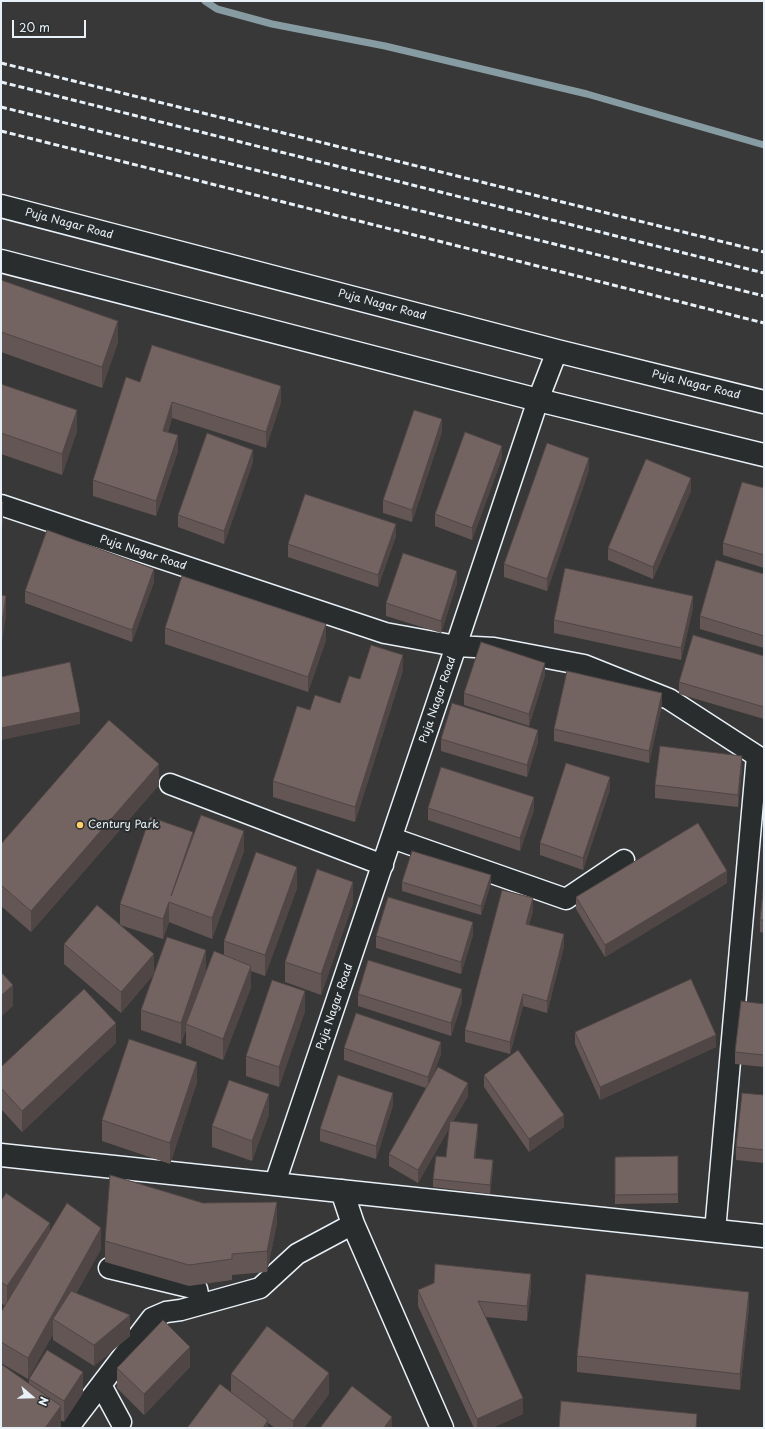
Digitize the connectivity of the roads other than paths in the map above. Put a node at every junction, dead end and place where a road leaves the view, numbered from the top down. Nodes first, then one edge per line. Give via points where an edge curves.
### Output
1 (1, 206) edge
2 (1, 261) edge
3 (557, 350) junction
4 (538, 400) junction
5 (764, 402) edge
6 (764, 455) edge
7 (1, 505) edge
8 (456, 646) junction
9 (170, 784) dead end
10 (392, 838) junction
11 (624, 860) dead end
12 (383, 865) junction
13 (1, 1155) edge
14 (275, 1183) junction
15 (342, 1191) junction
16 (353, 1224) junction
17 (715, 1231) junction
18 (764, 1236) edge
19 (109, 1268) edge
20 (204, 1295) junction
21 (123, 1322) edge
22 (143, 1330) junction
23 (101, 1385) junction
24 (121, 1422) dead end
25 (68, 1428) edge
26 (442, 1428) edge

1 - 3 street, Puja Nagar Road
2 - 4 street
3 - 4 street
3 - 5 street, Puja Nagar Road
4 - 6 street
4 - 8 street
7 - 8 street, Puja Nagar Road via 385,633
8 - 10 street, Puja Nagar Road
8 - 17 street via 494,648 584,665 669,699 757,756 743,1008
9 - 12 street
10 - 11 street via 566,899
10 - 12 street, Puja Nagar Road
12 - 14 street, Puja Nagar Road
13 - 14 street
14 - 15 street
15 - 16 street
15 - 17 street
16 - 20 street via 297,1254 260,1288
16 - 26 street
17 - 18 street
19 - 20 street
20 - 22 street via 152,1318
21 - 22 street
22 - 23 street
23 - 24 street
23 - 25 street

